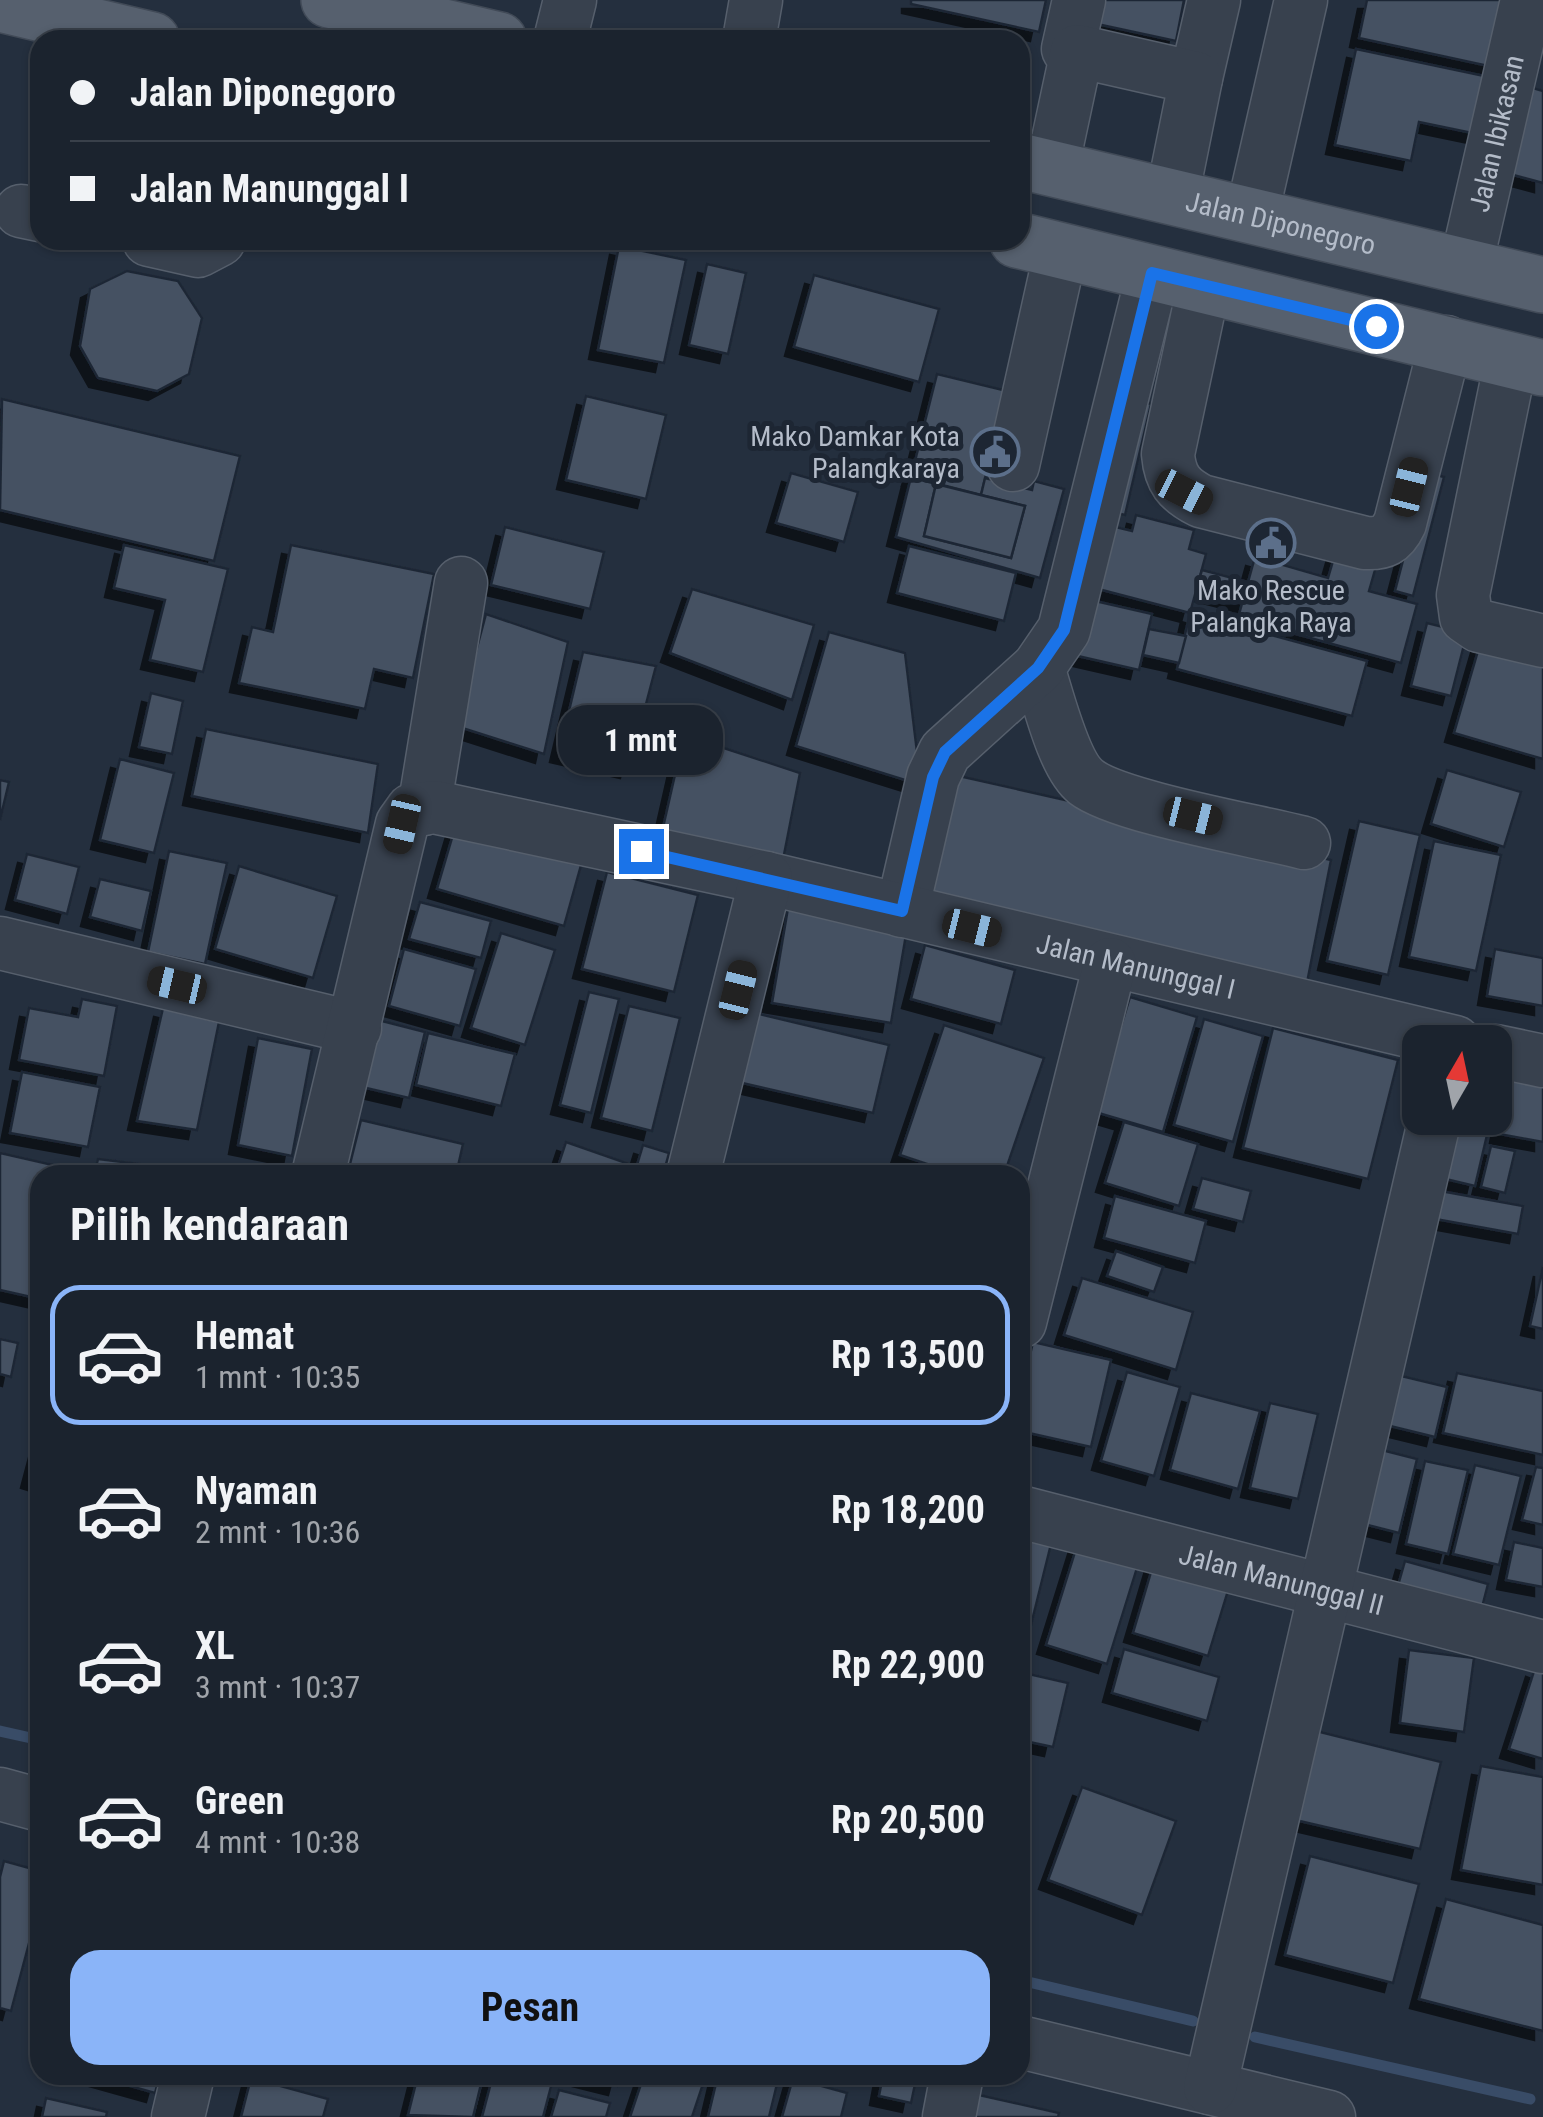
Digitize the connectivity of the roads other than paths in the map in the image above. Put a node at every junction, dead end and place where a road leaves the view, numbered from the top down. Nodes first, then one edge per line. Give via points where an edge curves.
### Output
1 (332, 0) edge
2 (570, 0) edge
3 (756, 0) edge
4 (1079, 0) edge
5 (1214, 0) edge
6 (1301, 0) edge
7 (1527, 0) edge
8 (0, 4) edge
9 (110, 30) edge
10 (457, 30) edge
11 (562, 30) edge
12 (751, 30) edge
13 (1076, 52) junction
14 (1196, 78) junction
15 (1036, 164) edge
16 (1172, 197) junction
17 (1252, 214) junction
18 (1039, 245) edge
19 (1466, 265) junction
20 (1178, 279) junction
21 (1543, 285) edge
22 (1446, 342) junction
23 (1527, 364) edge
24 (1013, 465) dead end
25 (461, 583) dead end
26 (1543, 641) edge
27 (1038, 668) junction
28 (424, 808) junction
29 (1304, 843) dead end
30 (766, 878) junction
31 (902, 911) junction
32 (0, 942) edge
33 (1110, 964) junction
34 (354, 1028) junction
35 (1402, 1030) edge
36 (1512, 1055) edge
37 (1543, 1062) edge
38 (1430, 1135) edge
39 (320, 1165) edge
40 (695, 1165) edge
41 (1030, 1282) edge
42 (1030, 1515) edge
43 (1322, 1590) junction
44 (1543, 1647) edge
45 (0, 1794) edge
46 (30, 1802) edge
47 (1030, 2043) edge
48 (1216, 2062) junction
49 (186, 2085) edge
50 (955, 2085) edge
51 (178, 2117) edge
52 (949, 2117) edge
53 (1329, 2117) edge

1 - 10 main road
2 - 11 street
3 - 12 street
4 - 13 street via 1068,49
5 - 14 street
6 - 17 street
7 - 19 street, Jalan Ibikasan
8 - 9 main road
13 - 14 street
13 - 15 street
14 - 16 street
15 - 16 main road, Jalan Diponegoro
16 - 17 main road, Jalan Diponegoro
17 - 19 main road, Jalan Diponegoro
18 - 20 main road
18 - 24 street
19 - 21 main road, Jalan Diponegoro
20 - 22 main road
20 - 22 street via 1170,474 1202,502 1365,543 1381,544 1400,523
20 - 27 street via 1064,630
22 - 23 main road
23 - 26 street via 1464,595 1466,617 1479,626
25 - 28 street
27 - 29 street via 1064,744 1086,782 1120,797
27 - 31 street via 945,752 933,777
28 - 30 street, Jalan Manunggal I
28 - 34 street via 412,810 402,824
30 - 31 street, Jalan Manunggal I
30 - 40 street
31 - 33 street, Jalan Manunggal I
32 - 34 street
33 - 35 street, Jalan Manunggal I
33 - 41 street
34 - 39 street
36 - 37 street
38 - 43 street
42 - 43 street, Jalan Manunggal II
43 - 44 street, Jalan Manunggal II
43 - 48 street
45 - 46 street
47 - 48 street
48 - 53 street
49 - 51 street
50 - 52 street

